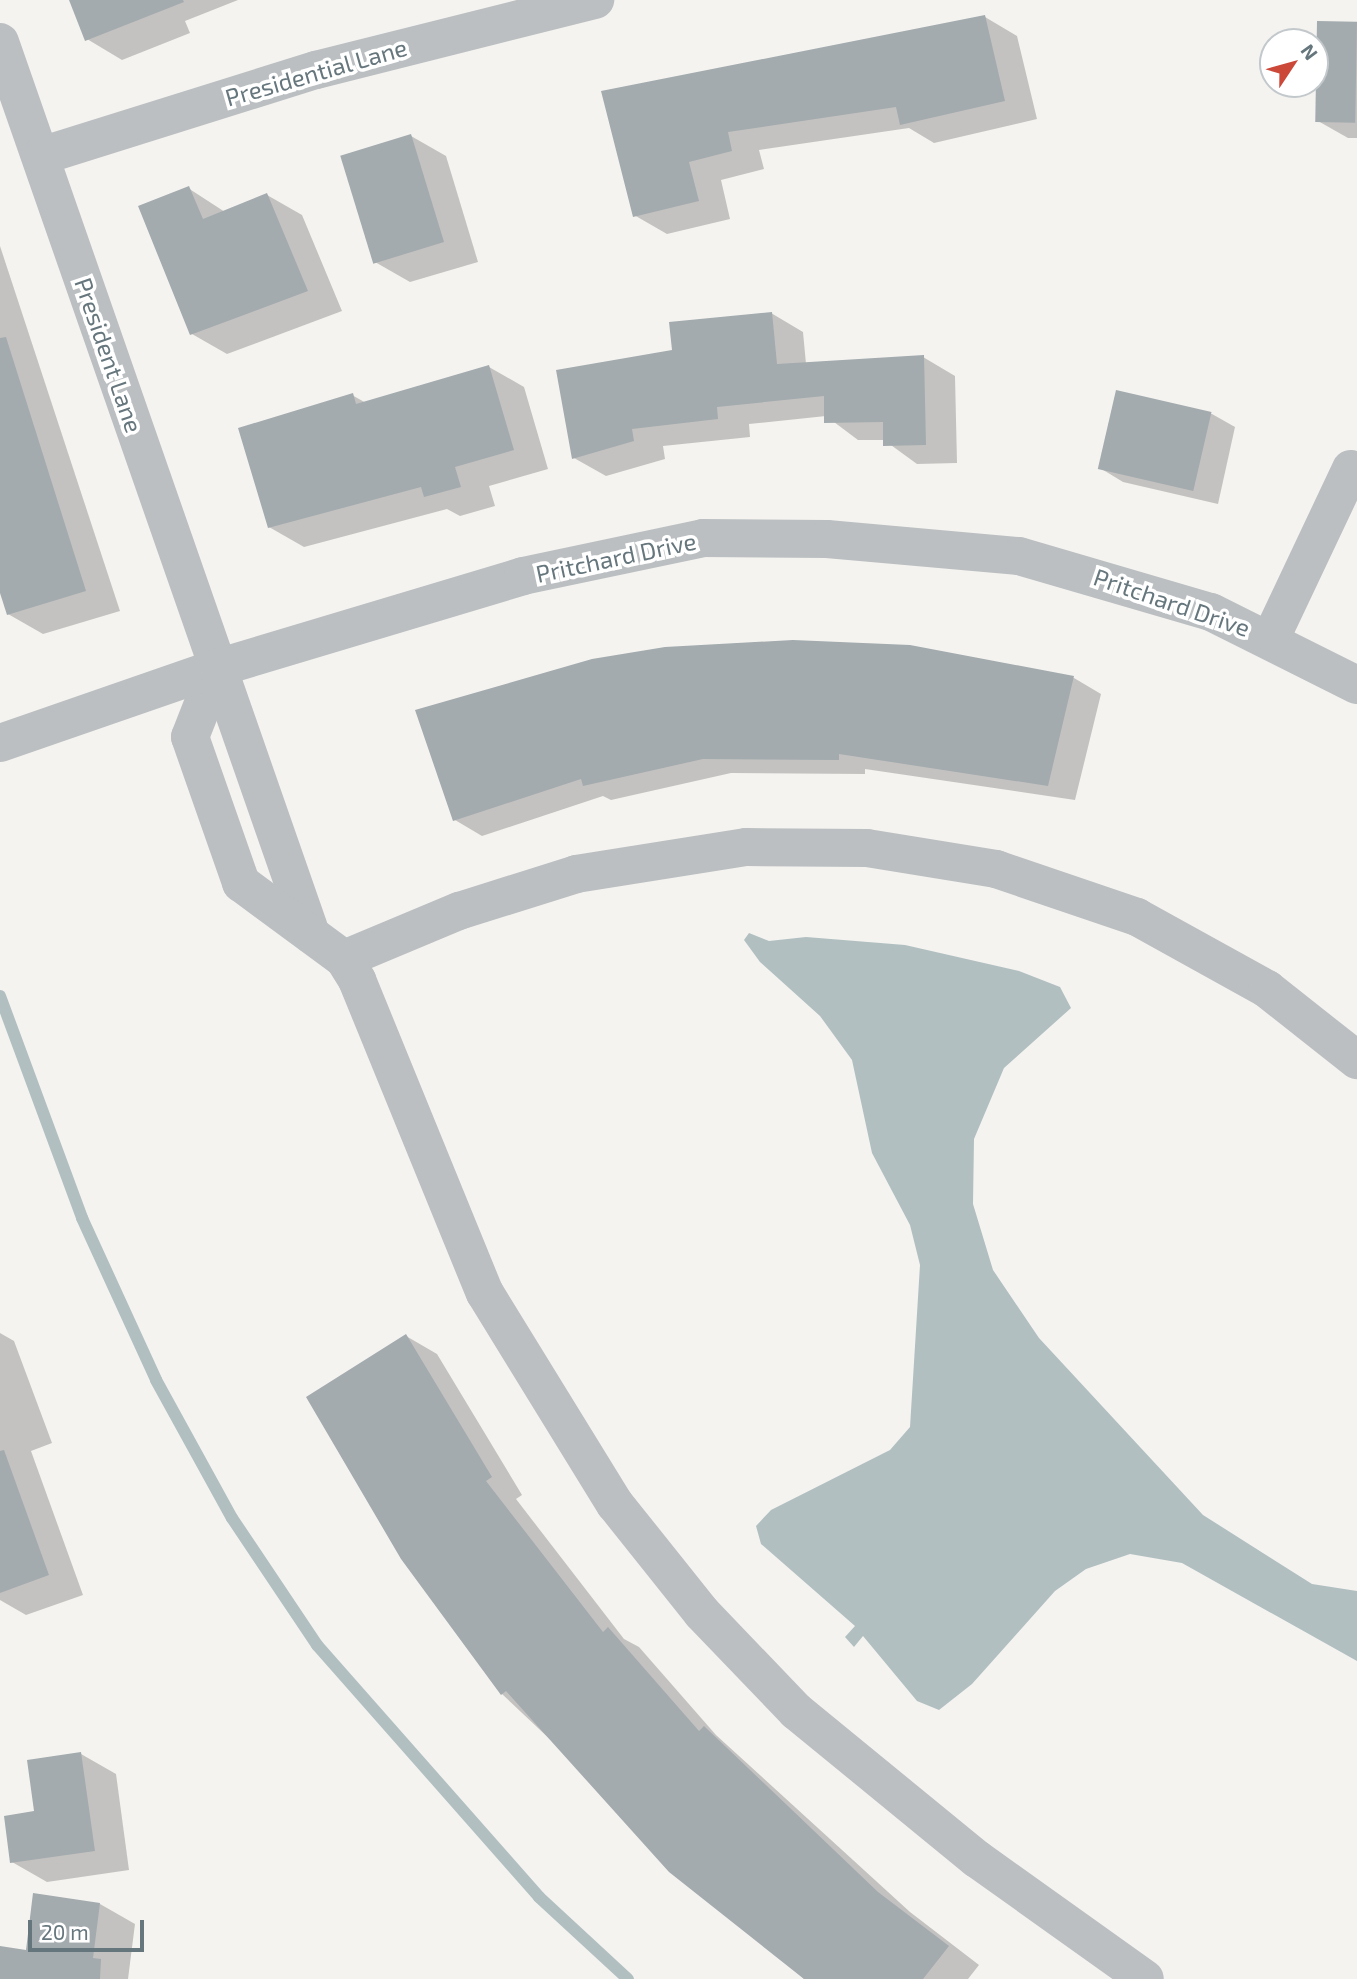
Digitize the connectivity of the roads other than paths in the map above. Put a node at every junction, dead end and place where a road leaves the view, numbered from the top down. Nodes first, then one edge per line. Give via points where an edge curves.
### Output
1 (595, 0) edge
2 (0, 42) edge
3 (41, 156) junction
4 (1351, 470) dead end
5 (1271, 638) junction
6 (217, 668) junction
7 (1357, 685) edge
8 (0, 743) edge
9 (344, 959) junction
10 (1357, 1060) edge
11 (1145, 1979) edge

1 - 3 street, Presidential Lane via 316,70
2 - 3 street, President Lane
3 - 6 street, President Lane
4 - 5 street
5 - 6 street, Pritchard Drive via 1148,591 1019,556 766,536 623,551
5 - 7 street, Pritchard Drive
6 - 8 street, Pritchard Drive
6 - 9 street, President Lane via 311,934
9 - 10 street via 459,911 576,874 746,847 867,848 996,869 1137,917 1267,989
9 - 11 street via 368,1001 424,1156 485,1293 576,1447 657,1559 748,1663 858,1765

